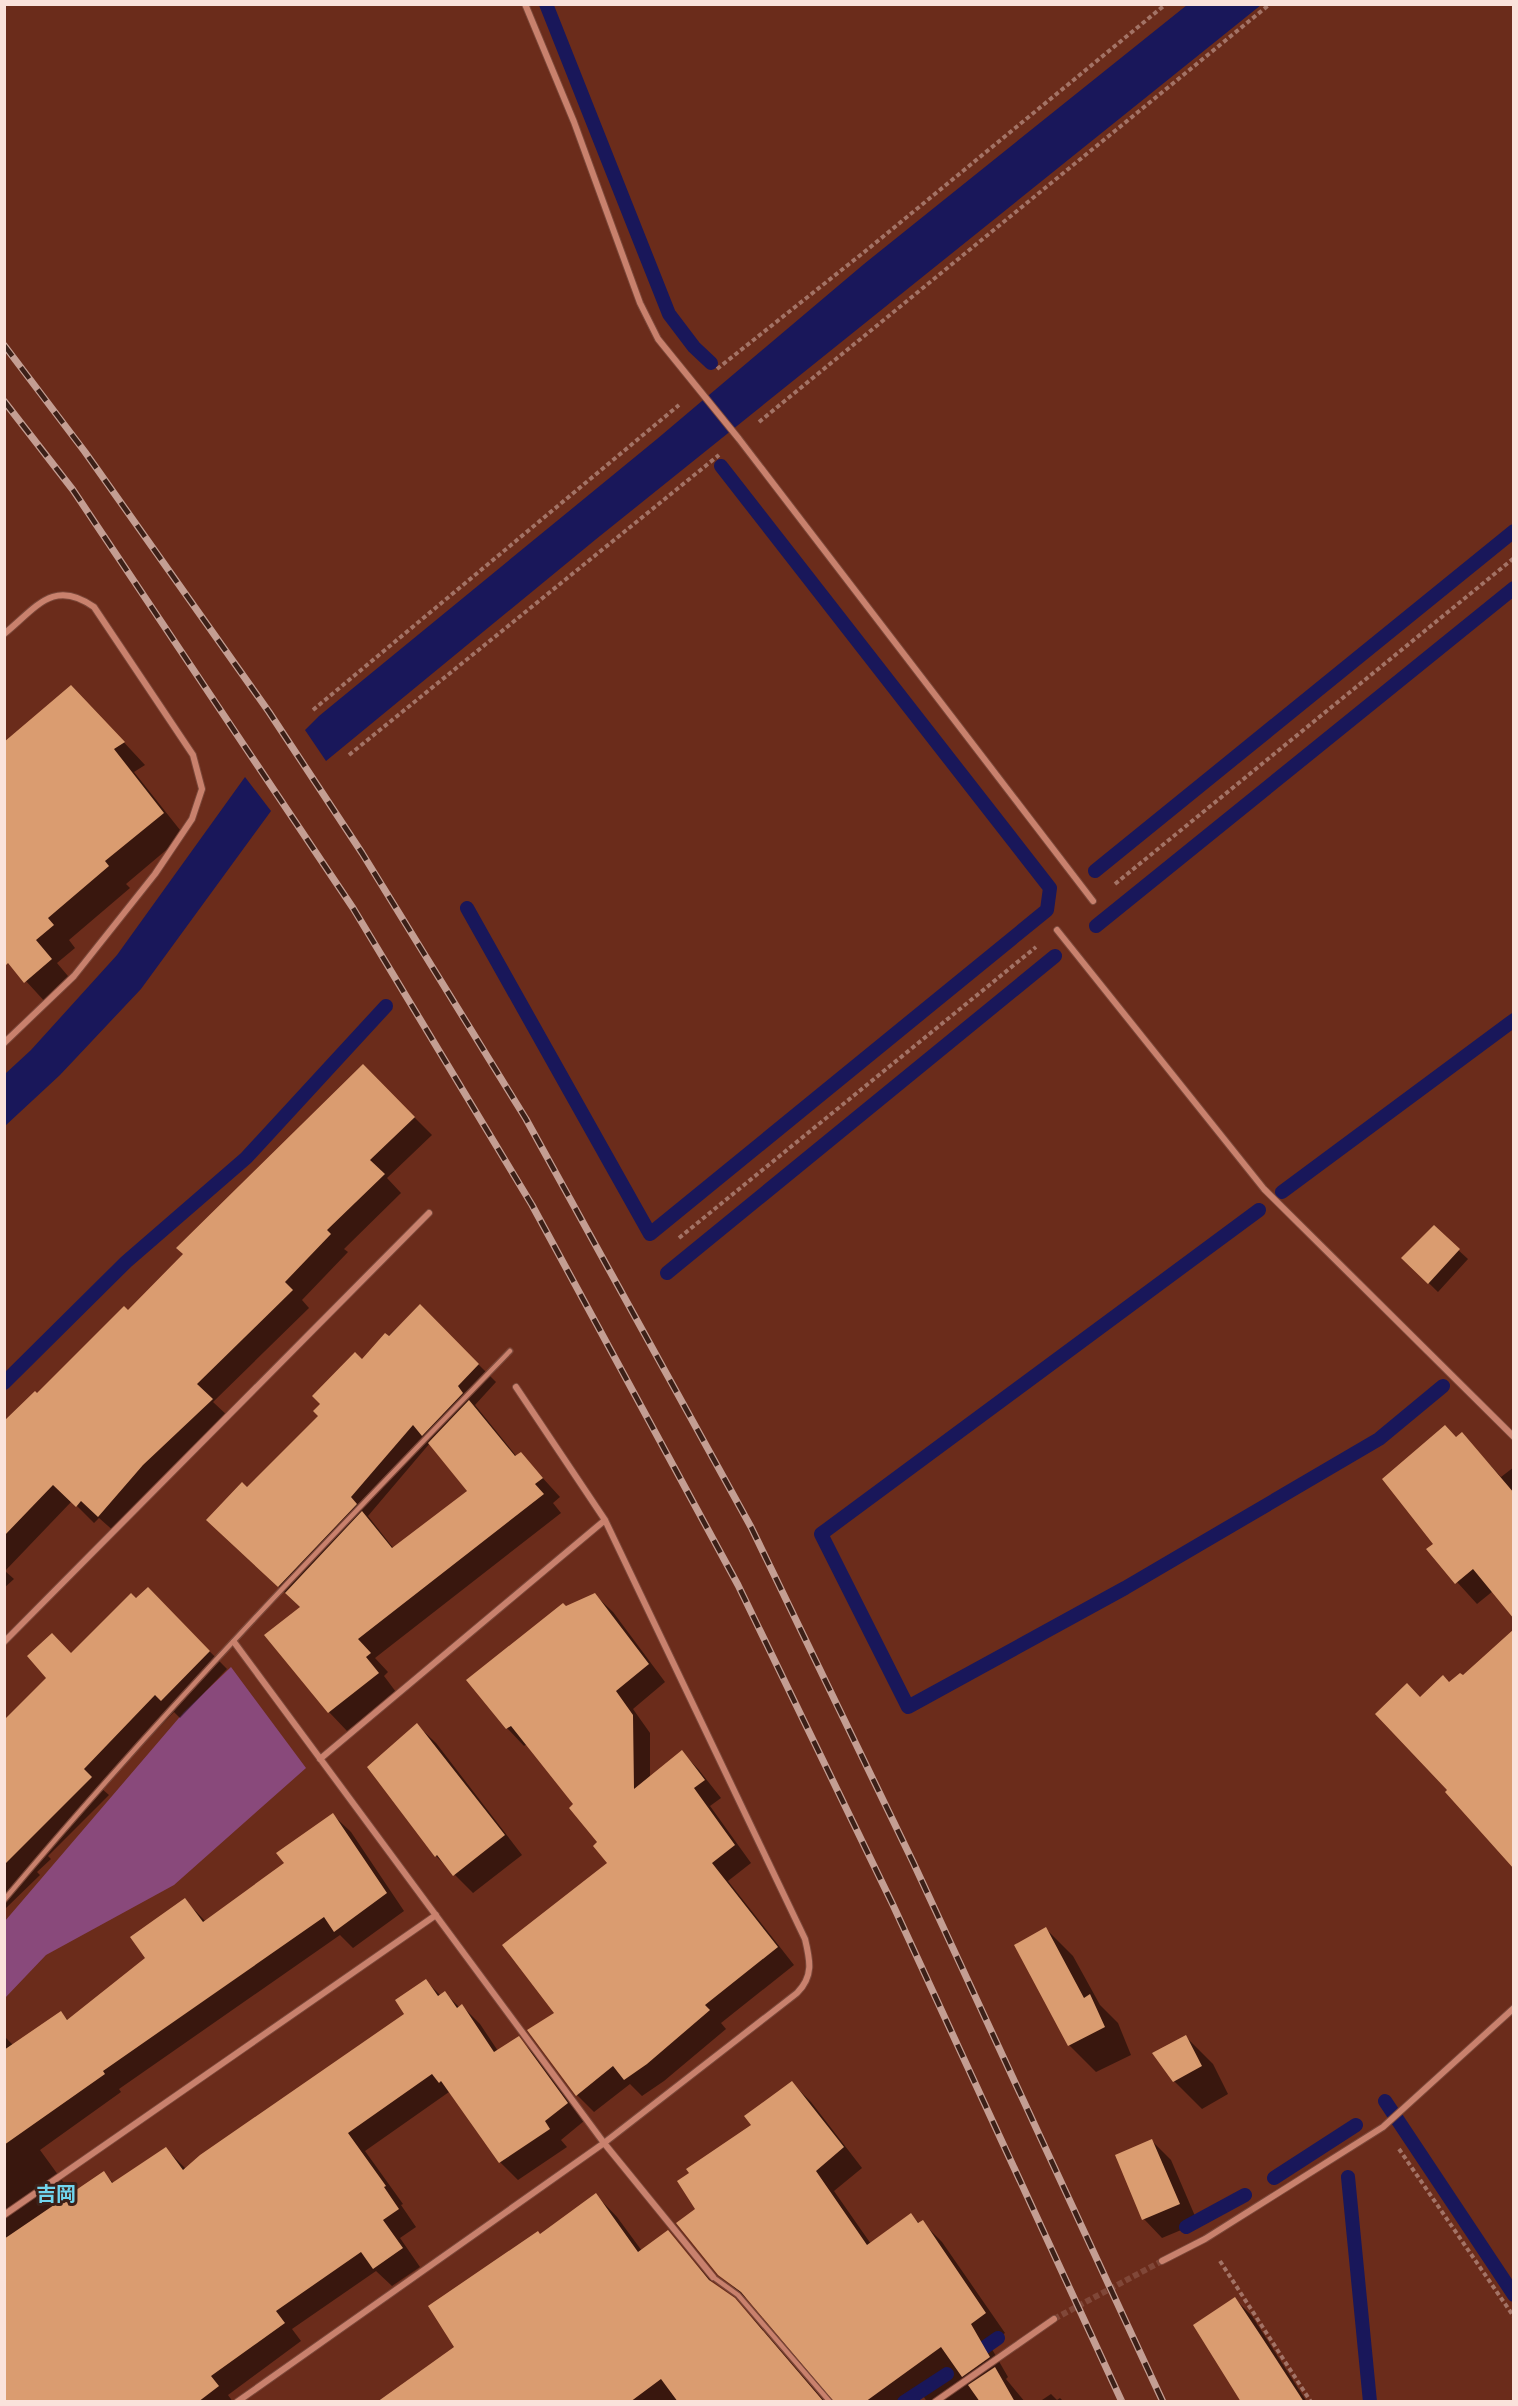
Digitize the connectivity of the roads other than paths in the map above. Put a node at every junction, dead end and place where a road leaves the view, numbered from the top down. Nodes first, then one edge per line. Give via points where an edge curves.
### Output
1 (525, 4) edge
2 (4, 634) edge
3 (1093, 901) dead end
4 (1057, 930) dead end
5 (4, 1043) edge
6 (429, 1213) dead end
7 (510, 1351) dead end
8 (516, 1387) dead end
9 (1514, 1437) edge
10 (605, 1520) junction
11 (4, 1642) edge
12 (234, 1642) junction
13 (320, 1759) junction
14 (4, 1900) edge
15 (436, 1915) junction
16 (1514, 2008) edge
17 (604, 2143) junction
18 (4, 2215) edge
19 (1162, 2261) tunnel mouth
20 (713, 2277) joint
21 (1054, 2319) tunnel mouth
22 (237, 2402) edge
23 (830, 2402) edge
24 (935, 2402) edge

1 - 3 street via 574,122 640,303 658,339
2 - 5 street via 53,594 72,594 94,607 193,755 202,789 192,819 155,874 74,976
4 - 9 street via 1264,1189
6 - 11 street
7 - 12 lane
8 - 10 street
10 - 13 street
10 - 17 street via 805,1939 810,1975 798,1993
12 - 13 street
12 - 14 lane via 105,1780
13 - 15 street
15 - 17 street
15 - 18 street
16 - 19 street via 1383,2127
17 - 20 street
17 - 22 street
20 - 23 lane via 738,2295
21 - 24 street

